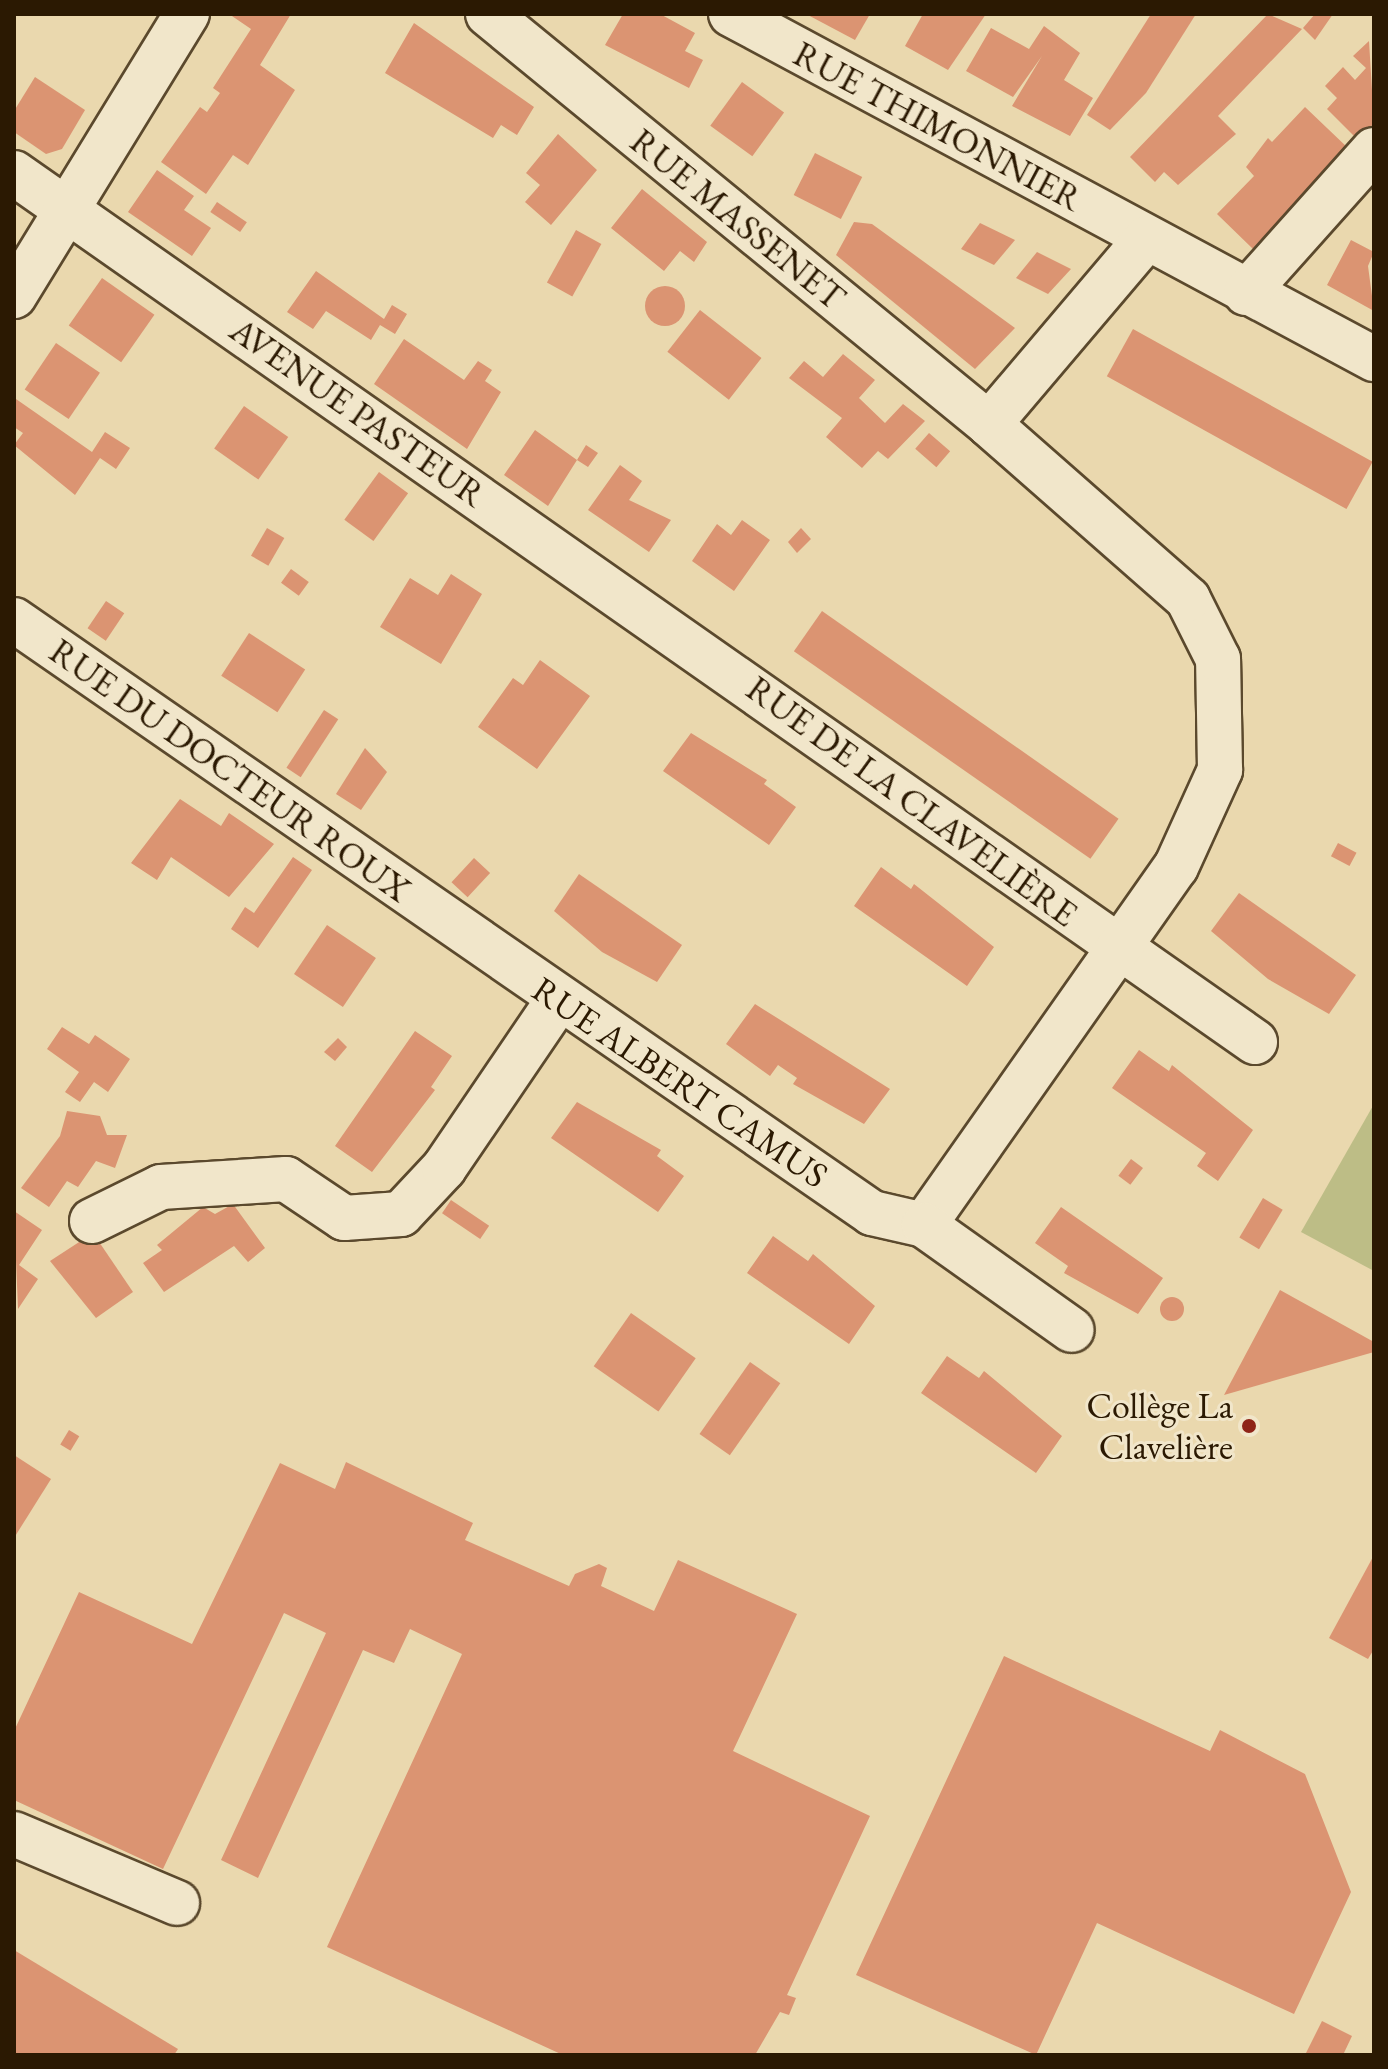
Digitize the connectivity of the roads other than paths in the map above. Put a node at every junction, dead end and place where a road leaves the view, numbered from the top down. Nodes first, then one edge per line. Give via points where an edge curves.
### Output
1 (187, 14) edge
2 (488, 14) edge
3 (731, 14) edge
4 (1374, 150) edge
5 (14, 173) edge
6 (67, 210) junction
7 (1146, 239) junction
8 (1246, 293) junction
9 (14, 296) edge
10 (1374, 359) edge
11 (989, 424) junction
12 (14, 620) edge
13 (703, 651) joint
14 (446, 920) joint
15 (1120, 951) junction
16 (558, 1000) junction
17 (1255, 1042) dead end
18 (92, 1221) dead end
19 (924, 1225) junction
20 (1072, 1330) dead end
21 (14, 1834) edge
22 (177, 1903) dead end

1 - 6 street
2 - 11 street, RUE MASSENET
3 - 7 street, RUE THIMONNIER
4 - 8 street
5 - 6 street, AVENUE PASTEUR
6 - 9 street
6 - 13 street, AVENUE PASTEUR
7 - 8 street, RUE THIMONNIER
7 - 11 street
8 - 10 street, RUE THIMONNIER
11 - 15 street via 1188,599 1218,659 1220,770 1176,867
12 - 14 street, RUE DU DOCTEUR ROUX
13 - 15 street, RUE DE LA CLAVELIÈRE
14 - 16 street, RUE ALBERT CAMUS
15 - 17 street
15 - 19 street
16 - 18 street via 444,1168 401,1214 344,1218 286,1179 161,1187
16 - 19 street, RUE ALBERT CAMUS via 872,1213
19 - 20 street, RUE ALBERT CAMUS
21 - 22 street

